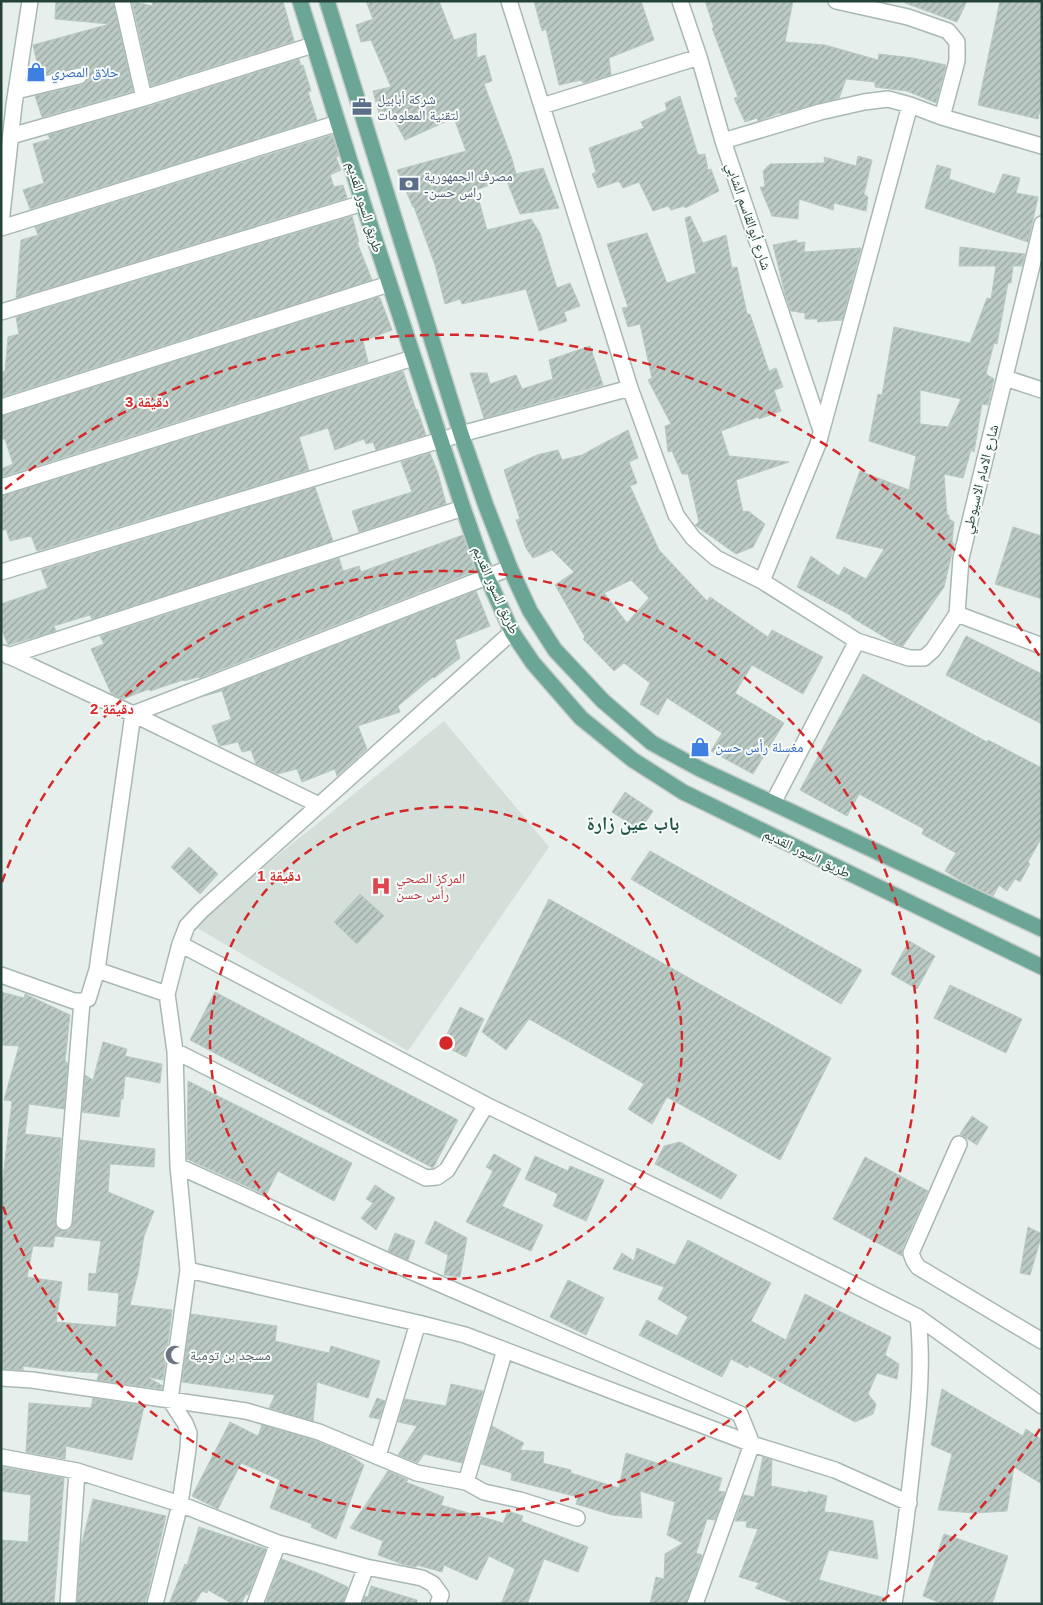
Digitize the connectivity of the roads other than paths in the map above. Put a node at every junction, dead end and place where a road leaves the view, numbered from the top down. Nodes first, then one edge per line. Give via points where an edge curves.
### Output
1 (30, 1) edge
2 (122, 1) edge
3 (300, 1) edge
4 (327, 1) edge
5 (508, 1) edge
6 (680, 1) edge
7 (836, 1) edge
8 (313, 45) junction
9 (699, 57) junction
10 (79, 76) dead end
11 (144, 98) junction
12 (11, 100) edge
13 (910, 105) junction
14 (542, 106) junction
15 (942, 117) junction
16 (338, 123) junction
17 (11, 136) junction
18 (723, 141) junction
19 (1042, 146) edge
20 (363, 202) junction
21 (1, 223) edge
22 (1042, 224) edge
23 (1, 228) edge
24 (389, 284) junction
25 (1, 312) edge
26 (413, 358) junction
27 (1005, 378) junction
28 (630, 388) junction
29 (1042, 390) edge
30 (1, 406) edge
31 (822, 430) junction
32 (461, 434) junction
33 (440, 440) junction
34 (1, 487) edge
35 (463, 508) junction
36 (510, 568) junction
37 (1, 572) edge
38 (487, 577) junction
39 (762, 581) junction
40 (956, 614) junction
41 (512, 632) junction
42 (857, 641) junction
43 (1042, 646) edge
44 (555, 650) junction
45 (4, 654) edge
46 (534, 663) junction
47 (133, 714) junction
48 (773, 803) junction
49 (319, 805) junction
50 (1042, 929) edge
51 (180, 944) junction
52 (1042, 967) edge
53 (97, 970) junction
54 (1, 975) edge
55 (167, 994) junction
56 (82, 1001) junction
57 (174, 1051) junction
58 (486, 1105) junction
59 (959, 1144) dead end
60 (178, 1166) junction
61 (64, 1222) dead end
62 (188, 1270) junction
63 (918, 1317) junction
64 (418, 1323) junction
65 (1042, 1341) edge
66 (505, 1350) junction
67 (1, 1378) edge
68 (170, 1400) junction
69 (1042, 1406) edge
70 (752, 1444) junction
71 (378, 1456) junction
72 (1, 1457) edge
73 (77, 1471) junction
74 (466, 1482) junction
75 (909, 1503) junction
76 (180, 1504) junction
77 (576, 1518) dead end
78 (278, 1543) junction
79 (366, 1567) junction
80 (68, 1604) edge
81 (155, 1604) edge
82 (255, 1604) edge
83 (352, 1604) edge
84 (438, 1604) edge
85 (695, 1604) edge
86 (895, 1604) edge

1 - 12 street
2 - 11 street
3 - 8 main road, طريق السور القديم
4 - 32 main road, طريق السور القديم
5 - 14 street
6 - 9 street, شارع أبوالقاسم الشابي
7 - 15 street via 908,17 948,31 957,42 957,61
8 - 11 street
8 - 16 main road, طريق السور القديم
9 - 14 street
9 - 18 street, شارع أبوالقاسم الشابي
10 - 12 street
11 - 17 street
12 - 17 street
13 - 15 street
13 - 18 street via 888,99 864,102
13 - 31 street
14 - 28 street
15 - 19 street
16 - 20 main road, طريق السور القديم
16 - 23 street
17 - 21 street
18 - 31 street, شارع أبوالقاسم الشابي
20 - 24 main road, طريق السور القديم
20 - 25 street
22 - 27 street, شارع الامام الاسيوطي
24 - 26 main road, طريق السور القديم
24 - 30 street
26 - 33 main road, طريق السور القديم
26 - 34 street
27 - 29 street
27 - 40 street, شارع الامام الاسيوطي via 961,558
28 - 32 street
28 - 39 street via 676,515 693,538 716,558
31 - 39 street
32 - 33 street
32 - 36 main road, طريق السور القديم
33 - 35 main road, طريق السور القديم
33 - 37 street
35 - 38 main road, طريق السور القديم
35 - 45 street
36 - 38 street
36 - 44 main road, طريق السور القديم via 530,611
38 - 41 main road, طريق السور القديم
38 - 47 street
39 - 42 street
40 - 42 street, شارع الامام الاسيوطي via 933,650 924,658 909,658
40 - 43 street
41 - 46 main road, طريق السور القديم
41 - 49 street
42 - 48 street
44 - 46 main road
44 - 48 main road, طريق السور القديم via 603,701 652,743
45 - 47 street
46 - 52 main road, طريق السور القديم via 581,718 633,760 683,792
47 - 49 street
47 - 53 street
48 - 50 main road, طريق السور القديم
49 - 51 street via 187,926
51 - 55 street
51 - 58 street
53 - 55 street
53 - 56 street via 88,1000
54 - 56 street
55 - 57 street
56 - 61 street
57 - 58 street via 426,1178 437,1177 447,1170
57 - 60 street
58 - 63 street
59 - 65 street via 912,1253 914,1261 918,1267
60 - 62 street
60 - 70 street via 410,1271 728,1408 740,1414
62 - 64 street
62 - 68 street
63 - 69 street
63 - 75 street via 921,1366
64 - 66 street
64 - 71 street
66 - 70 street
66 - 74 street
67 - 68 street
68 - 71 street via 246,1411 319,1432
68 - 76 street via 189,1433
70 - 75 street via 835,1470
70 - 85 street
71 - 74 street via 417,1472
72 - 73 street
73 - 76 street
73 - 80 street
74 - 77 street via 484,1492
75 - 86 street
76 - 78 street
76 - 81 street
78 - 79 street
78 - 82 street
79 - 83 street
79 - 84 street via 422,1578 433,1584 441,1595

